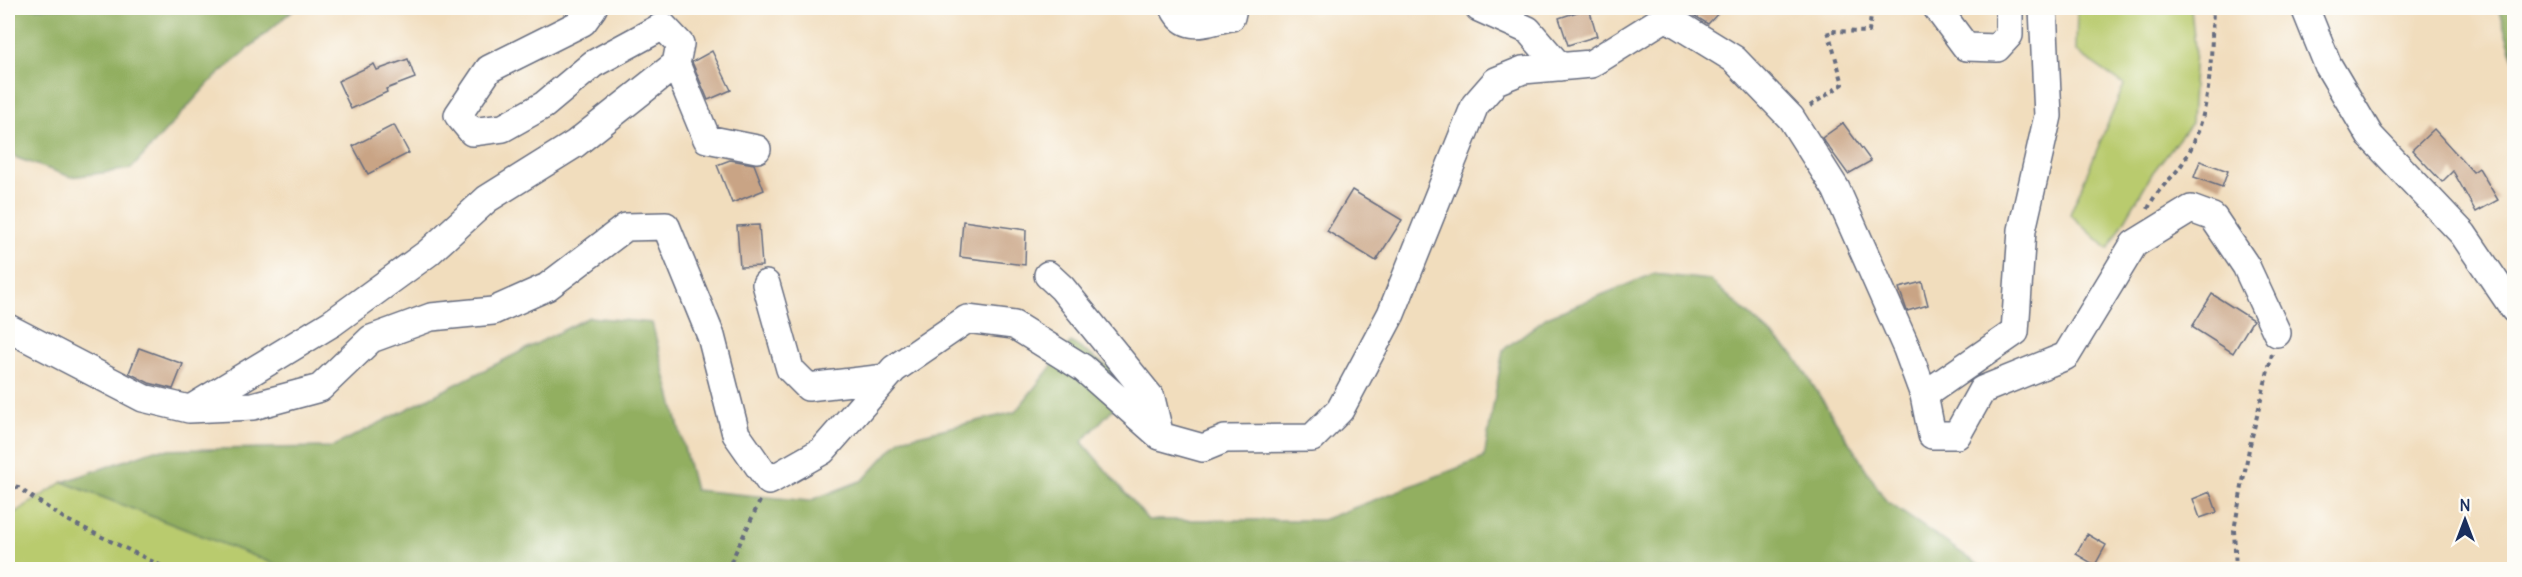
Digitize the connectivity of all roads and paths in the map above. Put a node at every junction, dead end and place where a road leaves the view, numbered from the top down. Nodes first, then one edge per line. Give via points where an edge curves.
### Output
1 (593, 8) edge
2 (1174, 8) edge
3 (1233, 8) edge
4 (1479, 8) edge
5 (1872, 8) edge
6 (1937, 8) edge
7 (2009, 8) edge
8 (2043, 8) edge
9 (2213, 8) edge
10 (2305, 8) edge
11 (676, 64) junction
12 (1560, 67) junction
13 (1791, 117) junction
14 (757, 149) dead end
15 (2134, 244) junction
16 (1048, 276) dead end
17 (766, 284) dead end
18 (2514, 309) edge
19 (8, 328) edge
20 (2277, 333) joint
21 (886, 378) junction
22 (1924, 395) junction
23 (189, 409) junction
24 (1160, 435) junction
25 (769, 481) junction
26 (8, 482) edge
27 (170, 570) edge
28 (727, 570) edge
29 (2236, 570) edge

1 - 11 street via 583,22 489,69 458,115 472,132 503,128 544,105 593,64 663,26 680,44
2 - 3 street via 1180,20 1189,25 1231,17
4 - 12 street via 1528,30
5 - 13 path via 1869,32 1828,31 1843,84
6 - 7 street via 1966,47 1997,48 2009,35
8 - 22 street via 2049,116 2022,230 2015,332
9 - 15 path via 2205,110 2184,161 2153,196
10 - 18 street via 2328,65 2370,136 2463,234
11 - 14 street via 707,139
11 - 23 street via 575,144 487,199 428,253 332,323
12 - 13 street via 1591,64 1666,17 1734,58
12 - 24 street via 1523,70 1496,81 1475,105 1391,314 1340,410 1312,438 1225,439 1203,448
13 - 22 street via 1836,189
15 - 20 street via 2191,209 2213,217 2250,274
15 - 22 street via 2066,356 1982,390 1958,435 1932,435
16 - 24 street via 1151,398
17 - 21 street via 790,369 808,387
19 - 23 street via 143,398
20 - 29 path via 2234,530
21 - 24 street via 967,319 1014,325 1083,368
21 - 25 street via 822,451
23 - 25 street via 253,405 320,388 371,339 431,317 493,310 548,287 626,227 666,226 711,336 736,434
25 - 28 path
26 - 27 path via 65,519

